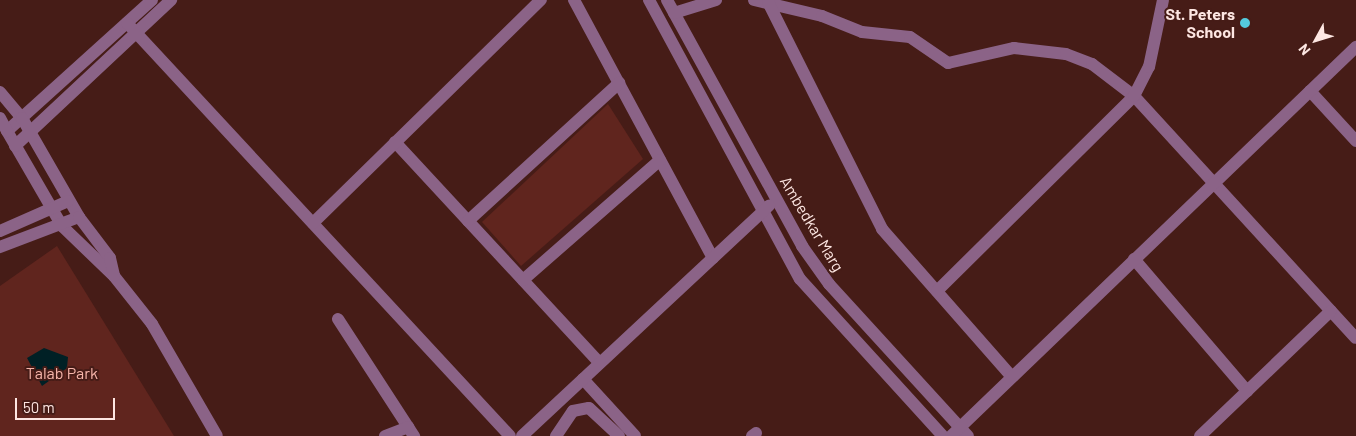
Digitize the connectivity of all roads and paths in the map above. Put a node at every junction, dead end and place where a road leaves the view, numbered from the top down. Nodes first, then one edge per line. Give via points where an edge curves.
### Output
1 (152, 0) edge
2 (171, 0) edge
3 (541, 0) edge
4 (574, 0) edge
5 (649, 0) edge
6 (667, 0) edge
7 (716, 0) edge
8 (754, 0) edge
9 (1163, 0) edge
10 (768, 2) junction
11 (674, 13) junction
12 (127, 23) junction
13 (137, 33) junction
14 (1356, 47) edge
15 (619, 83) junction
16 (1310, 91) junction
17 (0, 92) edge
18 (1134, 96) junction
19 (0, 118) edge
20 (22, 118) junction
21 (7, 131) junction
22 (30, 132) junction
23 (1356, 141) edge
24 (396, 142) junction
25 (14, 146) junction
26 (660, 160) junction
27 (1213, 183) junction
28 (776, 199) junction
29 (68, 201) junction
30 (50, 208) junction
31 (763, 211) junction
32 (79, 217) junction
33 (468, 221) junction
34 (313, 223) junction
35 (62, 226) junction
36 (0, 231) edge
37 (0, 247) edge
38 (713, 258) junction
39 (1134, 259) junction
40 (114, 276) junction
41 (523, 280) junction
42 (937, 291) junction
43 (1331, 311) junction
44 (338, 319) dead end
45 (1356, 338) edge
46 (600, 363) junction
47 (1012, 377) junction
48 (583, 379) junction
49 (1247, 391) junction
50 (411, 431) edge
51 (959, 433) edge
52 (217, 436) edge
53 (385, 436) edge
54 (510, 436) edge
55 (522, 436) edge
56 (556, 436) edge
57 (619, 436) edge
58 (635, 436) edge
59 (943, 436) edge
60 (1200, 436) edge

1 - 12 street
2 - 13 street
3 - 24 street
4 - 15 street
5 - 31 street
6 - 11 street, Ambedkar Marg
7 - 11 street
8 - 10 street
9 - 18 street via 1149,67
10 - 18 street via 862,32 910,37 948,63 1014,48 1066,54 1110,75
10 - 42 street via 882,229
11 - 28 street, Ambedkar Marg
12 - 13 street
12 - 20 street
13 - 22 street
13 - 34 street
14 - 16 street
15 - 26 street
15 - 33 street
16 - 23 street
16 - 27 street
17 - 20 street
18 - 27 street
18 - 42 street
19 - 21 street
20 - 21 street
20 - 22 street
21 - 25 street
22 - 25 street
22 - 29 street
24 - 33 street
24 - 34 street
25 - 30 street
26 - 38 street
26 - 41 street
27 - 39 street
27 - 43 street
28 - 31 street
28 - 51 street, Ambedkar Marg via 829,284
29 - 30 street
29 - 32 street
30 - 35 street
30 - 36 street
31 - 38 street
31 - 59 street via 800,279
32 - 35 street
32 - 40 street via 110,258
33 - 41 street
34 - 54 street
35 - 37 street
35 - 40 street
38 - 46 street
39 - 47 street
39 - 49 street
40 - 52 street via 152,324
41 - 46 street
42 - 47 street
43 - 45 street
43 - 49 street
44 - 50 street
46 - 48 street
47 - 51 street
48 - 55 street
48 - 58 street
49 - 60 street
50 - 53 street
56 - 57 street via 573,411 590,408

